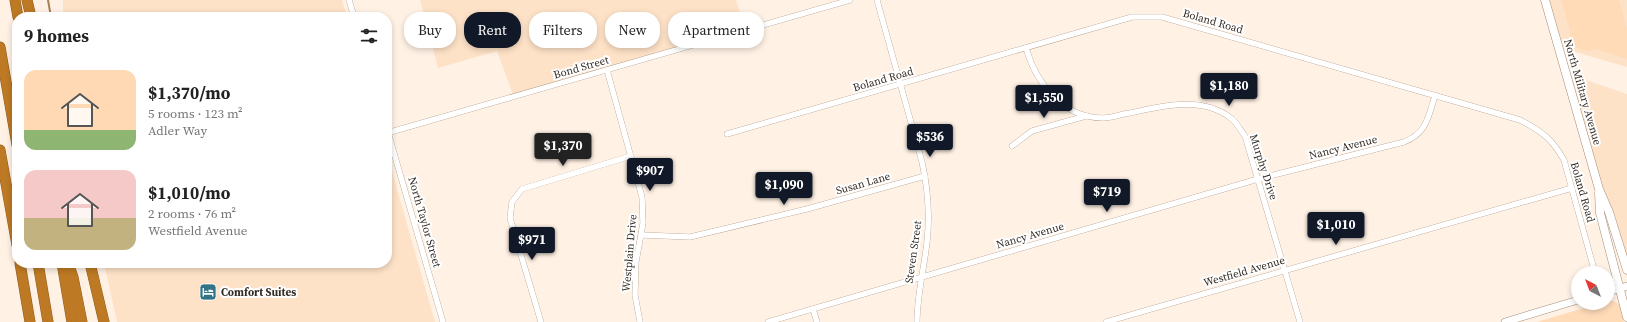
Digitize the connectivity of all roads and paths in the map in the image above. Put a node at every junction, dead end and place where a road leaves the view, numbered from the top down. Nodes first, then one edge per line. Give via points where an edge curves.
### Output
1 (15, 0) edge
2 (27, 0) edge
3 (349, 0) edge
4 (850, 0) edge
5 (877, 0) edge
6 (1545, 0) edge
7 (17, 12) edge
8 (30, 12) edge
9 (353, 12) edge
10 (0, 47) edge
11 (1026, 48) junction
12 (607, 70) junction
13 (900, 84) junction
14 (1435, 96) junction
15 (12, 116) edge
16 (1086, 116) junction
17 (392, 131) edge
18 (727, 134) dead end
19 (1012, 146) dead end
20 (392, 149) edge
21 (0, 150) edge
22 (631, 156) junction
23 (925, 176) junction
24 (1258, 179) junction
25 (1572, 188) junction
26 (1599, 189) junction
27 (12, 217) edge
28 (642, 236) junction
29 (1593, 266) edge
30 (21, 268) edge
31 (21, 268) edge
32 (39, 268) edge
33 (63, 268) edge
34 (70, 268) edge
35 (91, 268) edge
36 (1284, 270) junction
37 (1627, 270) edge
38 (921, 277) junction
39 (1627, 286) edge
40 (1619, 288) junction
41 (1615, 289) edge
42 (1571, 302) edge
43 (813, 309) junction
44 (1627, 317) edge
45 (23, 322) edge
46 (30, 322) edge
47 (48, 322) edge
48 (72, 322) edge
49 (82, 322) edge
50 (104, 322) edge
51 (444, 322) edge
52 (541, 322) edge
53 (640, 322) edge
54 (768, 322) edge
55 (817, 322) edge
56 (917, 322) edge
57 (1106, 322) edge
58 (1300, 322) edge
59 (1505, 322) edge

1 - 7 highway
2 - 8 highway
3 - 9 street
4 - 12 street, Bond Street
5 - 13 street, Steven Street
6 - 26 main road, North Military Avenue
10 - 15 highway
11 - 13 street, Boland Road
11 - 14 street, Boland Road via 1132,17 1162,17
11 - 16 street, Murphy Drive via 1040,82 1055,99
12 - 17 street, Bond Street
12 - 22 street, Westplain Drive
13 - 18 street, Boland Road
13 - 23 street, Steven Street
14 - 24 street, Nancy Avenue via 1424,129 1414,138
14 - 25 street, Boland Road via 1520,120 1539,129 1554,144 1564,160
16 - 19 street via 1032,131
16 - 24 street, Murphy Drive via 1104,118 1182,103 1218,111 1233,119 1245,136
20 - 51 street, North Taylor Street
21 - 27 highway
22 - 28 street, Westplain Drive via 642,197
22 - 52 street via 522,189 512,202 510,218
23 - 28 street, Susan Lane via 807,210 690,237
23 - 38 street, Steven Street via 928,226
24 - 36 street, Murphy Drive
24 - 38 street, Nancy Avenue
25 - 29 street, Boland Road
25 - 36 street, Westfield Avenue
26 - 37 main road, North Military Avenue
26 - 40 main road, North Military Avenue via 1600,213
28 - 53 street, Westplain Drive via 636,262 635,295
30 - 45 highway via 18,286
31 - 46 highway
32 - 47 highway
33 - 48 highway
34 - 49 highway
35 - 50 highway
36 - 57 street, Westfield Avenue
36 - 58 street, Murphy Drive
38 - 43 street, Nancy Avenue
38 - 56 street, Steven Street
39 - 40 street
40 - 41 street
40 - 44 main road, North Military Avenue
42 - 59 street
43 - 54 street, Nancy Avenue
43 - 55 street

